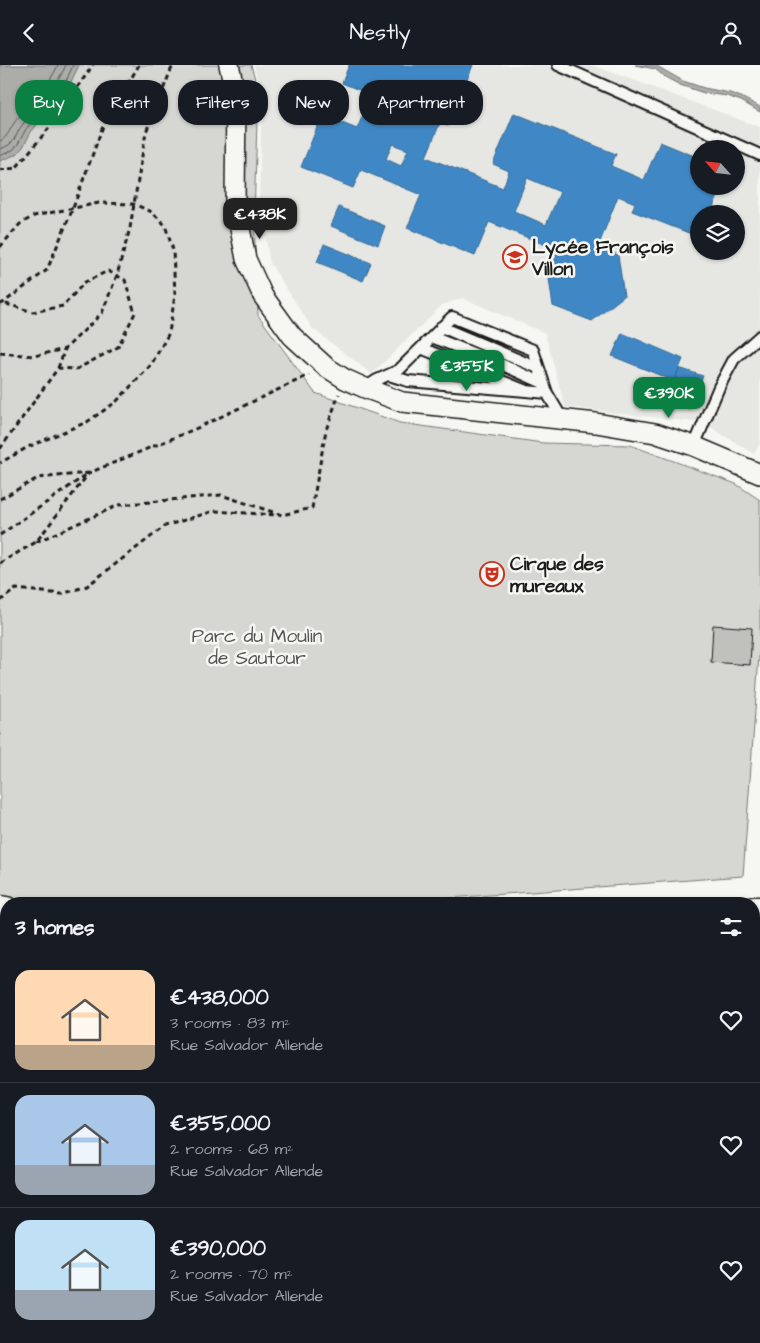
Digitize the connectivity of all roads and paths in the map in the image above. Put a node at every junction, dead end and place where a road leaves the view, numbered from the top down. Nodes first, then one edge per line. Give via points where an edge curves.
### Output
1 (93, 65) edge
2 (139, 65) edge
3 (173, 65) edge
4 (228, 65) edge
5 (558, 65) edge
6 (760, 155) edge
7 (0, 170) edge
8 (134, 204) junction
9 (74, 208) junction
10 (0, 247) edge
11 (117, 275) junction
12 (2, 303) edge
13 (760, 336) edge
14 (432, 337) junction
15 (421, 348) junction
16 (65, 349) junction
17 (0, 353) edge
18 (326, 367) junction
19 (58, 368) junction
20 (389, 375) junction
21 (345, 379) junction
22 (545, 388) junction
23 (365, 389) junction
24 (526, 391) junction
25 (563, 420) junction
26 (694, 446) junction
27 (0, 449) edge
28 (0, 463) edge
29 (89, 473) junction
30 (760, 474) edge
31 (0, 499) edge
32 (282, 515) junction
33 (0, 535) edge
34 (36, 542) junction
35 (0, 563) edge
36 (0, 601) edge

1 - 7 path via 16,168
2 - 9 path via 103,126
3 - 8 path via 146,132
4 - 18 street via 236,95 235,203 246,259 264,297 292,336
5 - 6 lane
8 - 9 path via 99,203
8 - 11 path
8 - 28 path via 152,212 164,225 173,250 175,295 169,333 151,365 116,402 87,422 28,447
9 - 10 path via 34,215 20,223
9 - 12 path via 47,270
11 - 12 path via 108,271 85,282 63,306 33,312
11 - 16 path via 102,313
11 - 19 path via 125,280 136,313 118,347 77,369
13 - 26 lane via 734,359
14 - 15 lane
14 - 22 lane via 505,366
14 - 22 lane via 441,327 538,368
15 - 20 lane via 399,370
15 - 24 lane
16 - 17 path via 34,356
16 - 19 path
18 - 21 street
18 - 29 path via 195,429
19 - 27 path
20 - 23 lane
20 - 24 lane via 408,381
21 - 23 street
21 - 32 path via 326,430 312,508
22 - 24 lane
22 - 25 lane
23 - 25 street via 402,402
25 - 26 street via 655,433
26 - 30 street
29 - 31 path via 38,478
29 - 33 path
29 - 34 path
32 - 34 path via 221,495 128,504 119,505
32 - 36 path via 214,511 165,526 87,586 62,594 16,589
34 - 35 path

